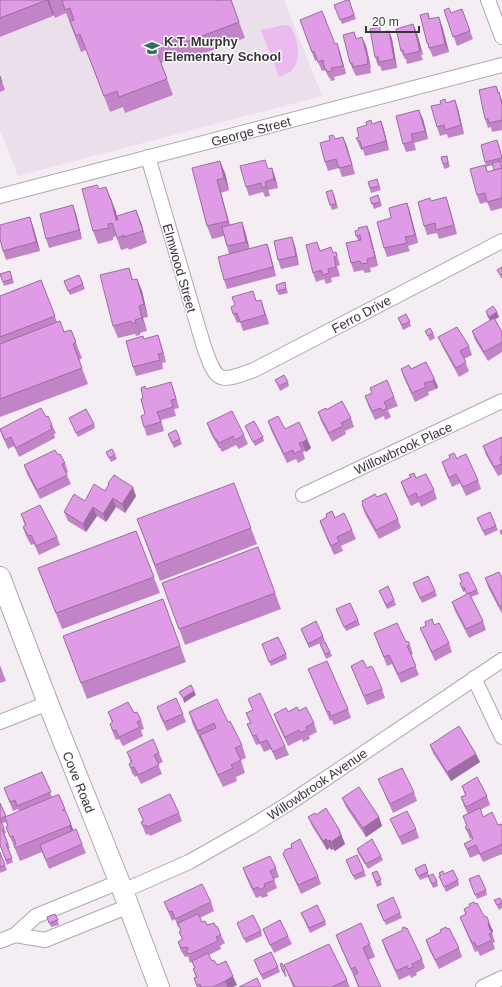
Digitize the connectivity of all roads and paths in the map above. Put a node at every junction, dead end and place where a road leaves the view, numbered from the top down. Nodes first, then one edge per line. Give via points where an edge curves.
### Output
1 (488, 0) edge
2 (502, 37) edge
3 (502, 65) edge
4 (148, 157) junction
5 (0, 196) edge
6 (502, 241) edge
7 (218, 377) joint
8 (502, 401) edge
9 (303, 495) dead end
10 (0, 577) edge
11 (502, 660) edge
12 (474, 678) junction
13 (48, 703) junction
14 (0, 722) edge
15 (502, 737) edge
16 (123, 893) junction
17 (15, 935) junction
18 (0, 942) edge
19 (502, 978) edge
20 (159, 987) edge
21 (483, 987) edge

1 - 2 street
3 - 4 street, George Street
4 - 5 street, George Street
4 - 7 street, Elmwood Street via 204,347
6 - 7 street, Ferro Drive via 254,370 236,377
8 - 9 street, Willowbrook Place
10 - 13 main road, Cove Road
11 - 12 street, Willowbrook Avenue
12 - 15 street
12 - 16 street, Willowbrook Avenue via 249,828 189,862
13 - 14 street
13 - 16 main road, Cove Road
16 - 17 street via 36,916
16 - 17 street via 45,940
16 - 20 main road, Cove Road
17 - 18 street
19 - 21 street

